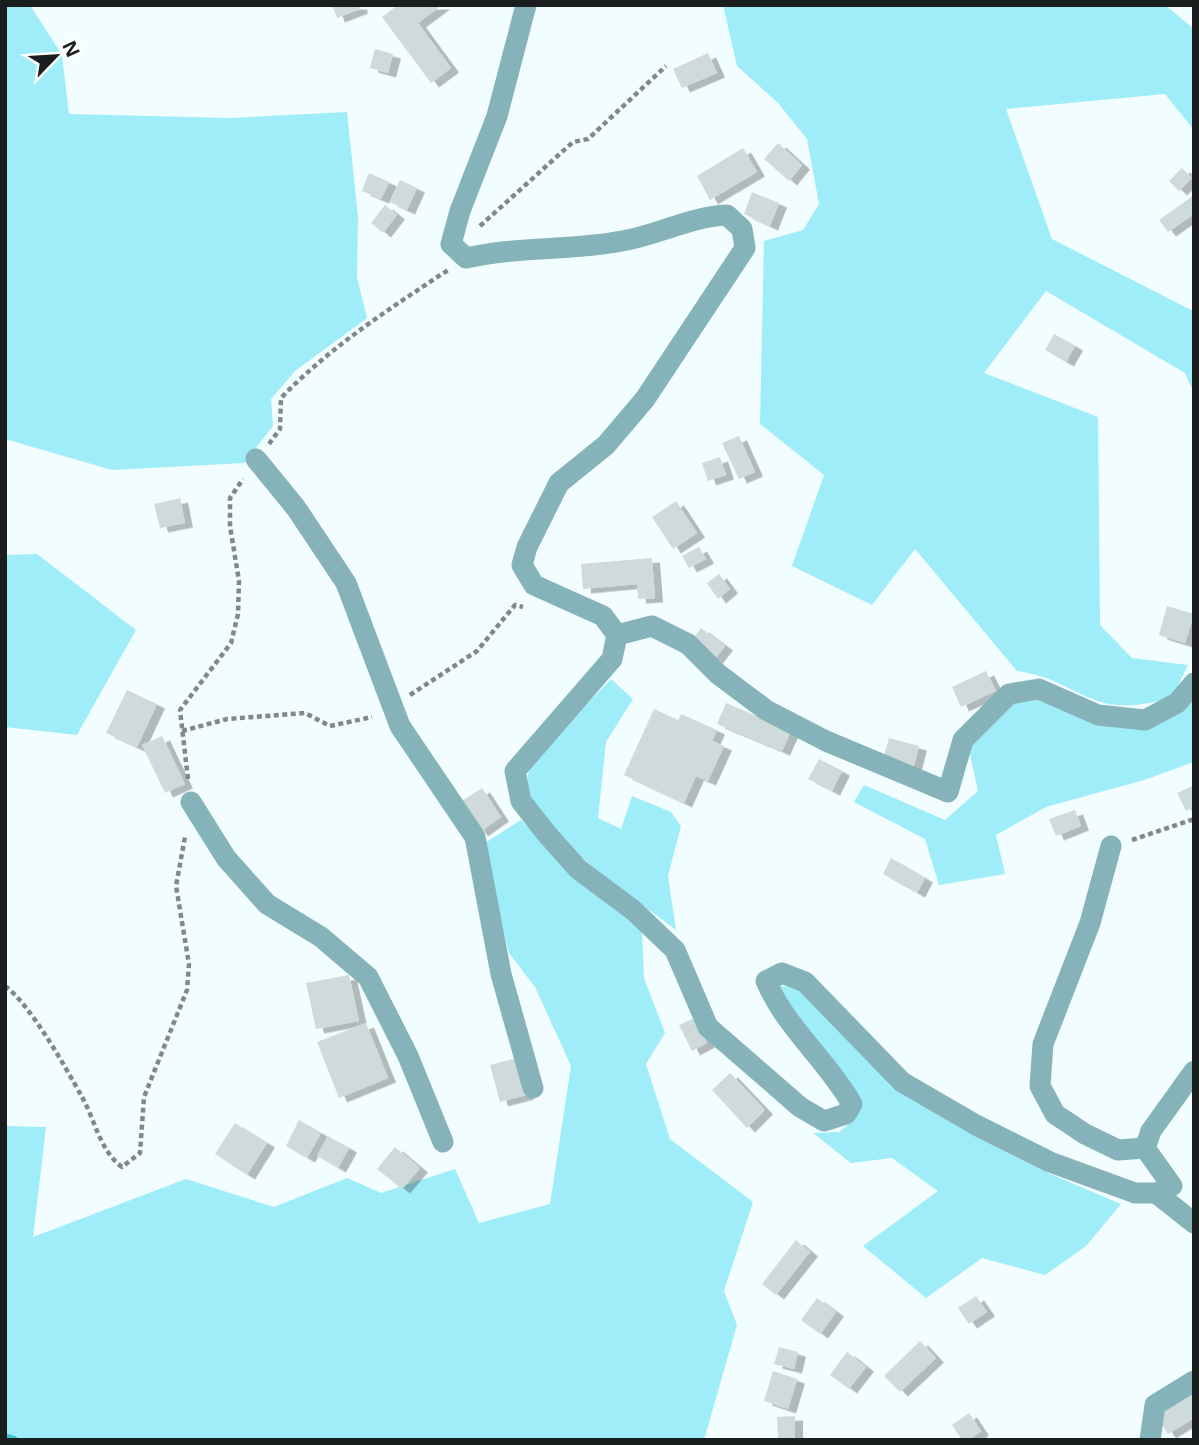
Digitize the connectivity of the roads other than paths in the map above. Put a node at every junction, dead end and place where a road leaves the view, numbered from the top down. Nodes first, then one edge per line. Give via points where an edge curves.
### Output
1 (526, 5) edge
2 (256, 460) road end
3 (617, 635) junction
4 (1194, 683) edge
5 (191, 802) road end
6 (1111, 846) road end
7 (1194, 1071) edge
8 (533, 1088) dead end
9 (443, 1142) dead end
10 (1145, 1149) junction
11 (1156, 1193) junction
12 (1194, 1223) edge
13 (1194, 1381) edge
14 (1150, 1440) edge

1 - 3 street via 497,116 451,244 466,258 492,252 577,249 626,241 710,215 727,215 742,229 745,248 645,399 606,444 559,483 527,547 522,565 534,585 603,616
2 - 8 street via 296,508 346,583 400,726 475,837 501,974
3 - 4 street via 652,626 688,644 718,674 766,710 826,741 948,792 963,740 1009,694 1039,690 1098,715 1145,720 1177,703
3 - 11 street via 612,659 515,771 522,801 578,869 633,910 675,950 708,1027 800,1107 824,1121 846,1114 852,1104 839,1080 809,1049 775,1001 766,981 782,973 806,982 902,1083 1050,1162 1135,1193
5 - 9 street via 226,858 267,904 321,937 368,977 408,1056
6 - 10 street via 1090,923 1043,1044 1040,1086 1055,1114 1085,1134 1118,1150
7 - 10 street via 1151,1131
10 - 11 street via 1172,1186
11 - 12 street
13 - 14 street via 1155,1405

